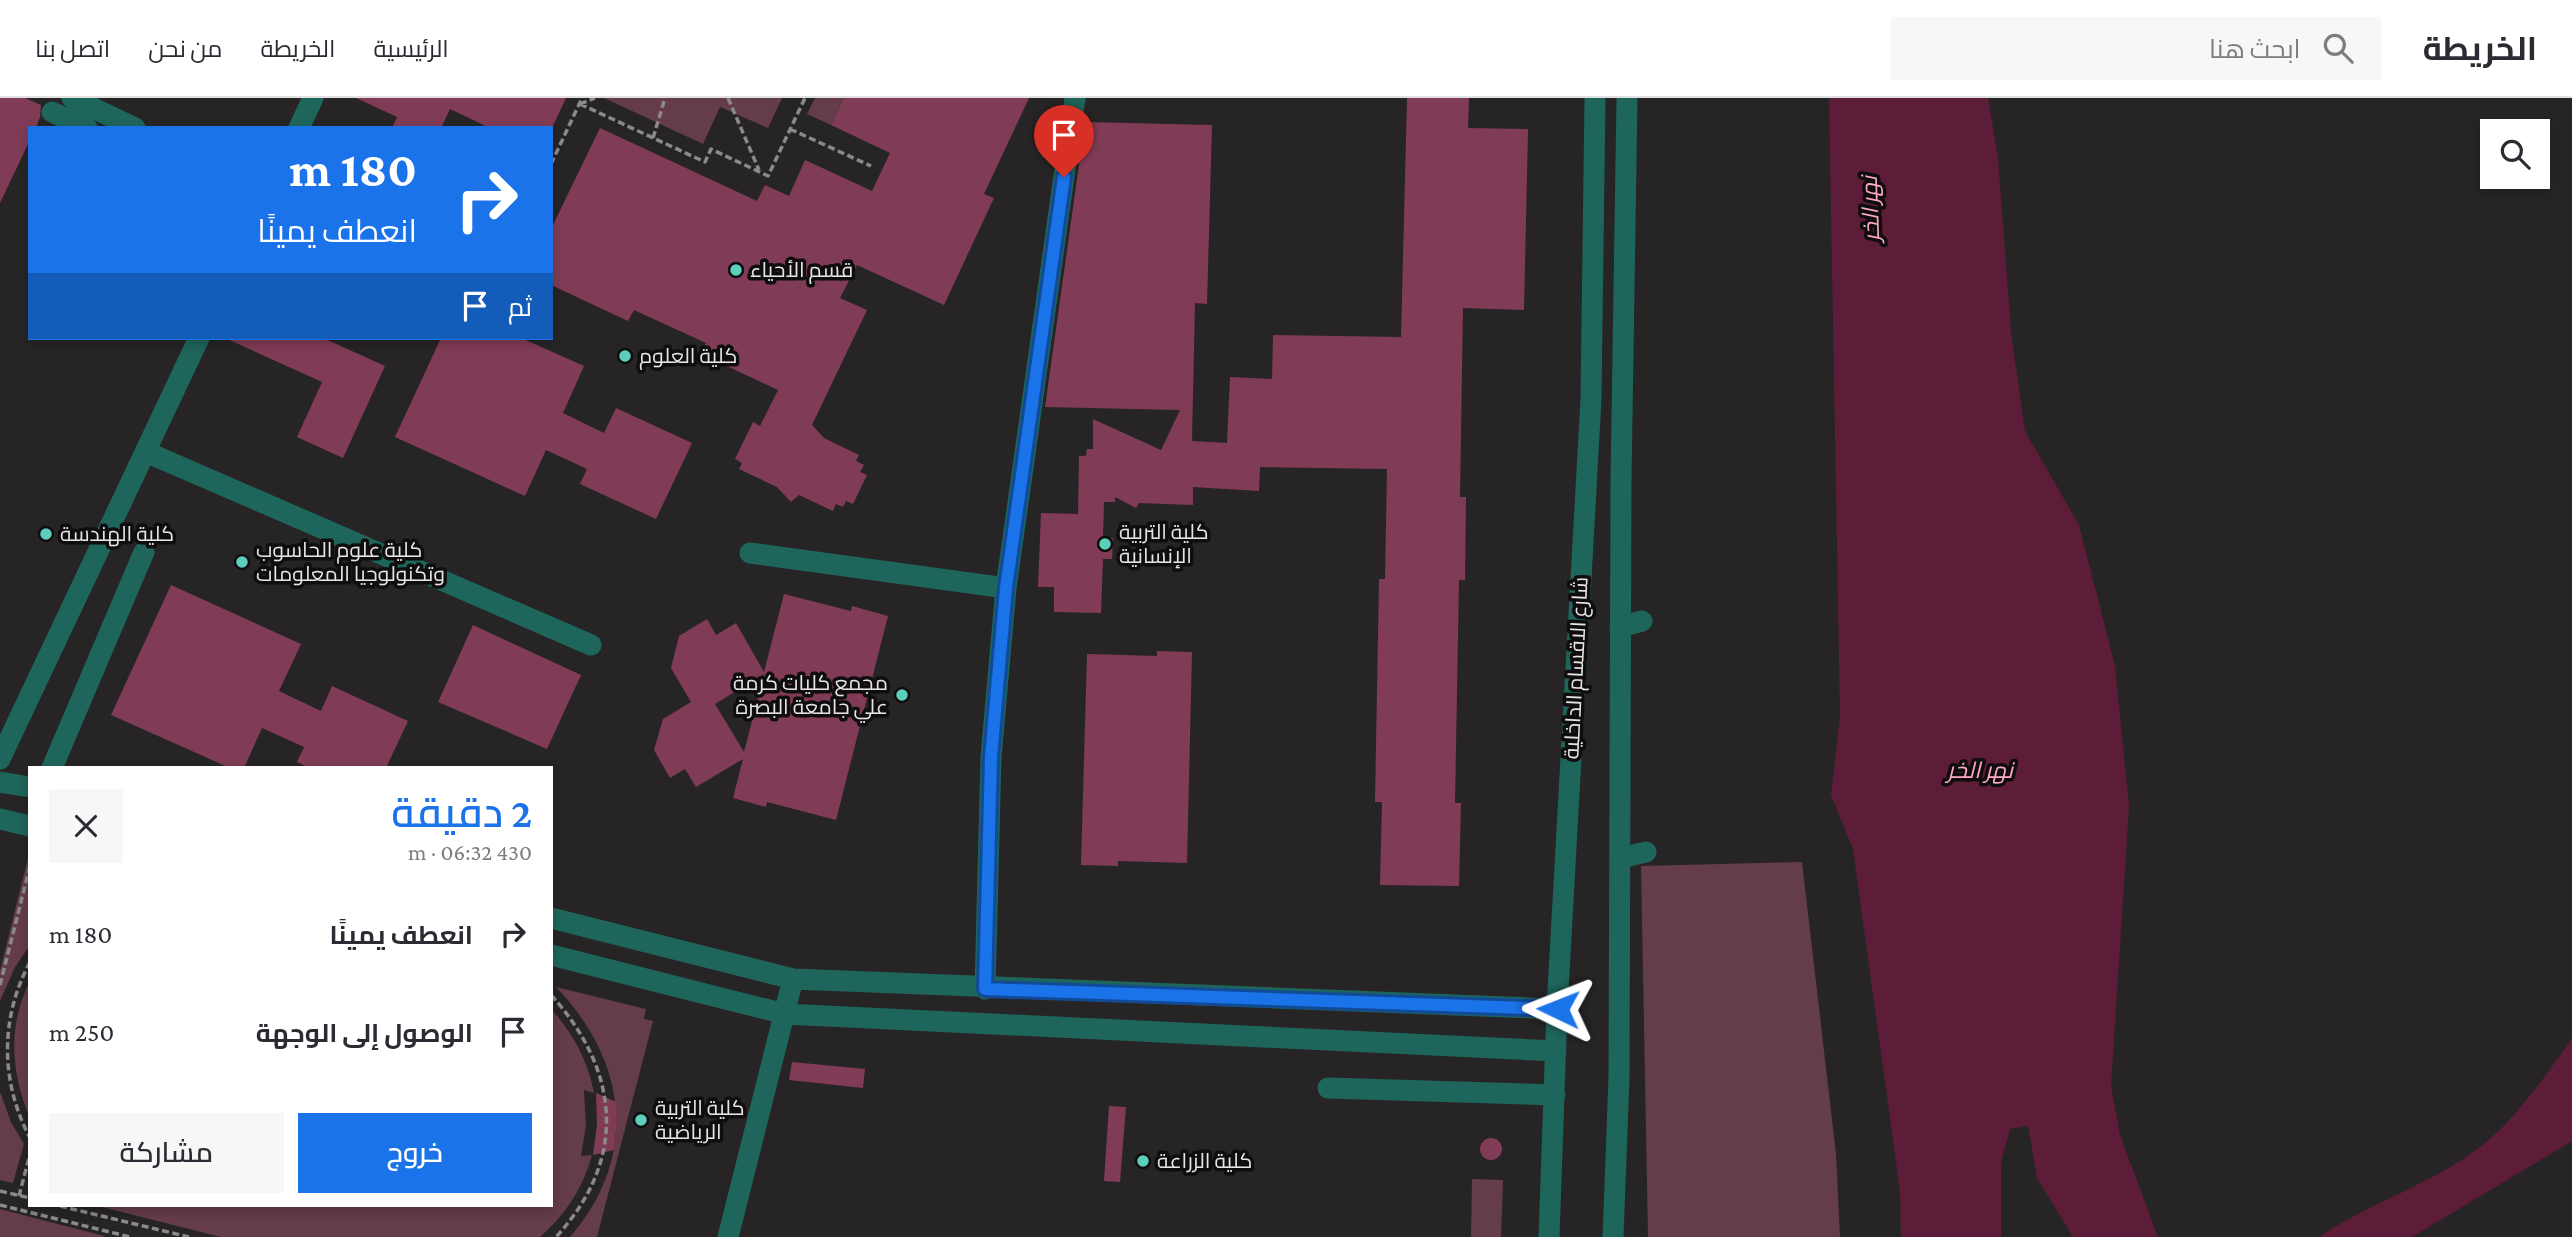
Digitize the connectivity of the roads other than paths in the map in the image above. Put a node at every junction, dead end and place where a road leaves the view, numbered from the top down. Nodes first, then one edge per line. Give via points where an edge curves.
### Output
1 (72, 98) edge
2 (313, 98) edge
3 (1075, 98) edge
4 (1595, 98) edge
5 (1627, 98) edge
6 (52, 112) dead end
7 (83, 126) edge
8 (131, 126) edge
9 (300, 126) edge
10 (198, 340) edge
11 (153, 454) dead end
12 (144, 552) dead end
13 (750, 553) dead end
14 (1006, 588) junction
15 (1642, 621) dead end
16 (1628, 640) junction
17 (591, 645) dead end
18 (0, 759) edge
19 (53, 766) edge
20 (0, 782) edge
21 (28, 788) edge
22 (0, 819) edge
23 (28, 826) edge
24 (1646, 852) dead end
25 (1619, 858) junction
26 (553, 919) edge
27 (553, 956) edge
28 (793, 979) junction
29 (985, 989) junction
30 (1558, 1009) junction
31 (785, 1014) junction
32 (1556, 1051) junction
33 (1328, 1088) dead end
34 (1555, 1096) junction
35 (728, 1237) edge
36 (1549, 1237) edge
37 (1614, 1237) edge

1 - 8 street
2 - 9 street
3 - 14 street
4 - 30 street, شارع الاقسام الداخلية via 1591,399
5 - 16 street, شارع الاقسام الداخلية
6 - 7 street
10 - 18 street
11 - 17 street
12 - 19 street
13 - 14 street
14 - 29 street via 991,757
15 - 16 street
16 - 25 street, شارع الاقسام الداخلية
20 - 21 street
22 - 23 street
24 - 25 street
25 - 37 street, شارع الاقسام الداخلية
26 - 28 street
27 - 31 street
28 - 29 street
28 - 31 street
29 - 30 street
30 - 32 street, شارع الاقسام الداخلية
31 - 32 street
31 - 35 street
32 - 34 street, شارع الاقسام الداخلية
33 - 34 street
34 - 36 street, شارع الاقسام الداخلية

